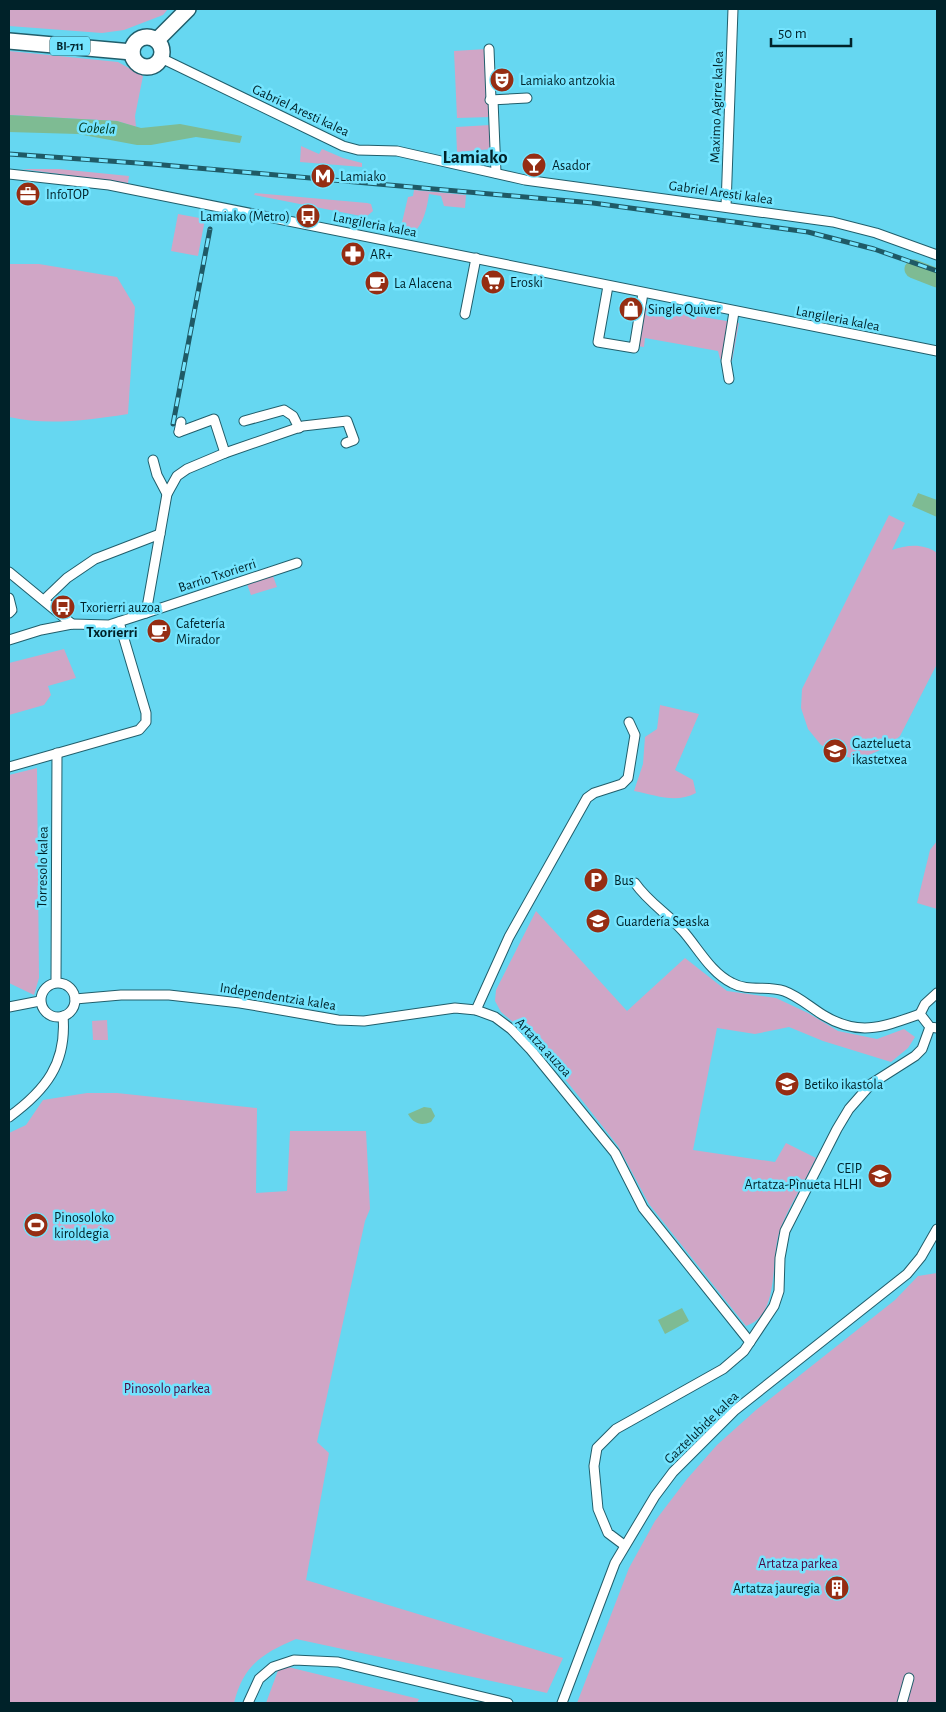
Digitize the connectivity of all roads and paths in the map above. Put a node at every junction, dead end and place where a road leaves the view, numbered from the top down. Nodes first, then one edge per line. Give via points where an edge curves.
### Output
1 (188, 9) edge
2 (733, 9) edge
3 (157, 40) junction
4 (9, 41) edge
5 (489, 49) dead end
6 (132, 52) junction
7 (161, 58) junction
8 (527, 98) dead end
9 (491, 100) junction
10 (496, 173) junction
11 (9, 174) edge
12 (726, 206) junction
13 (937, 254) edge
14 (476, 258) junction
15 (608, 286) junction
16 (643, 293) junction
17 (734, 312) junction
18 (465, 314) dead end
19 (937, 351) edge
20 (729, 379) dead end
21 (244, 421) dead end
22 (177, 423) dead end
23 (299, 428) junction
24 (346, 443) dead end
25 (225, 453) junction
26 (153, 460) dead end
27 (167, 494) junction
28 (160, 534) junction
29 (297, 563) dead end
30 (9, 572) edge
31 (9, 598) edge
32 (44, 600) junction
33 (9, 613) edge
34 (146, 613) junction
35 (120, 622) junction
36 (72, 624) junction
37 (9, 640) edge
38 (629, 722) dead end
39 (57, 753) junction
40 (9, 767) edge
41 (635, 883) dead end
42 (56, 982) junction
43 (937, 993) edge
44 (75, 999) junction
45 (40, 1002) junction
46 (9, 1007) edge
47 (476, 1010) junction
48 (920, 1014) junction
49 (63, 1016) junction
50 (934, 1028) edge
51 (9, 1117) edge
52 (937, 1229) edge
53 (750, 1342) junction
54 (624, 1545) junction
55 (909, 1678) dead end
56 (248, 1703) edge
57 (508, 1703) edge
58 (562, 1703) edge
59 (902, 1703) edge

1 - 3 main road
2 - 12 street, Maximo Agirre kalea
3 - 6 main road via 141,38
3 - 7 main road
4 - 6 main road, BI-711
5 - 9 street
6 - 7 main road via 135,61 144,67 154,65
7 - 10 street, Gabriel Aresti kalea via 342,146 358,150 397,151
8 - 9 street
9 - 10 street
10 - 12 street, Gabriel Aresti kalea via 525,180
11 - 14 street, Langileria kalea via 109,185
12 - 13 street, Gabriel Aresti kalea via 833,222
14 - 15 street, Langileria kalea
14 - 18 street
15 - 16 street, Langileria kalea
15 - 16 street via 598,342 634,348
16 - 17 street, Langileria kalea
17 - 19 street, Langileria kalea
17 - 20 street via 726,361
21 - 23 street via 284,410 293,416
22 - 25 street via 179,432 214,419
23 - 24 street via 347,421 354,440
23 - 25 street
25 - 27 street via 177,476
26 - 27 street
27 - 28 street
28 - 32 street via 95,559 67,578
28 - 34 street
29 - 34 street, Barrio Txorierri
30 - 32 street
31 - 33 street via 12,605
32 - 36 street
34 - 35 street, Barrio Txorierri
35 - 36 street, Barrio Txorierri via 109,625
35 - 39 street via 146,722 139,730
36 - 37 street, Barrio Txorierri
38 - 47 street via 635,736 628,778 622,784 587,798 509,938
39 - 40 street
39 - 42 street, Torresolo kalea
41 - 48 street via 643,895 682,929 715,970 730,982 746,988 784,991 824,1016 864,1030
42 - 44 street via 71,988
42 - 45 street via 43,991
43 - 48 street via 924,1004
44 - 47 street, Independentzia kalea via 169,995 248,1004 338,1020 434,1010
44 - 49 street via 71,1010
45 - 46 street
45 - 49 street via 49,1015
47 - 53 street, Artatza auzoa via 495,1017 531,1050 615,1153 642,1208
48 - 50 street
49 - 51 street via 63,1048 56,1067 31,1098
50 - 53 street via 915,1056 871,1084 837,1129 785,1231 779,1291 774,1306
52 - 54 street, Gaztelubide kalea via 907,1274 734,1411 697,1446 673,1472
53 - 54 street via 744,1352 723,1369 616,1429 597,1448 594,1466 598,1509 608,1533
54 - 58 street, Gaztelubide kalea via 605,1586
55 - 59 street
56 - 57 street via 259,1679 273,1667 294,1660 338,1662

